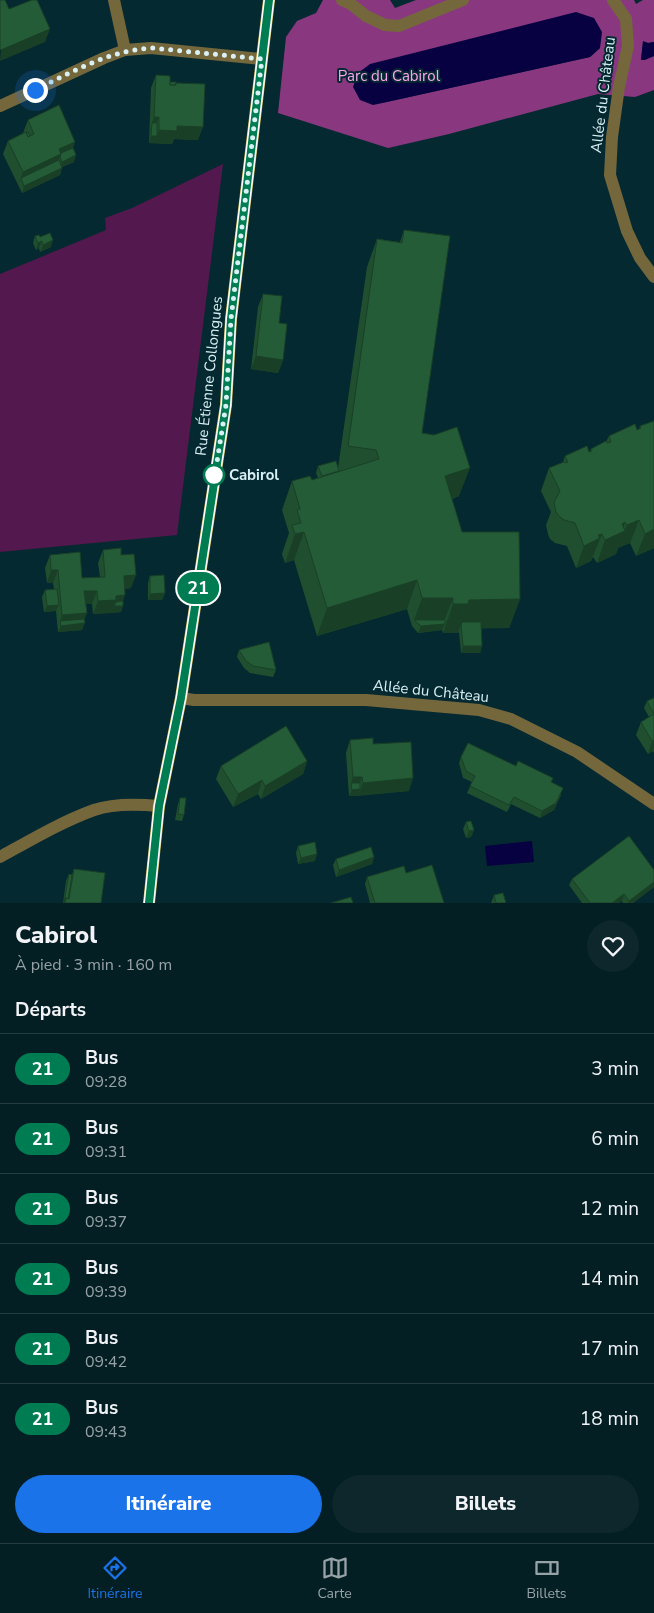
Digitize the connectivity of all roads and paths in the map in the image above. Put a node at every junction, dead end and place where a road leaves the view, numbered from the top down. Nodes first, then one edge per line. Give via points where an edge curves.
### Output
1 (114, 0) edge
2 (269, 0) edge
3 (342, 0) edge
4 (463, 0) edge
5 (613, 0) edge
6 (125, 50) junction
7 (262, 59) junction
8 (0, 106) edge
9 (654, 277) edge
10 (181, 698) junction
11 (654, 804) edge
12 (159, 806) junction
13 (0, 857) edge
14 (149, 903) edge

1 - 6 street
2 - 7 main road, Rue Étienne Collongues
3 - 4 street via 385,25 399,26
5 - 9 street, Allée du Château via 626,19 628,46 612,137 610,175 627,231
6 - 7 street via 152,48
6 - 8 street
7 - 10 main road, Rue Étienne Collongues via 231,319 226,405
10 - 11 street, Allée du Château via 366,700 479,710 511,719 577,752
10 - 12 main road, Rue Étienne Collongues
12 - 13 street via 127,804 95,809
12 - 14 main road, Rue Étienne Collongues

